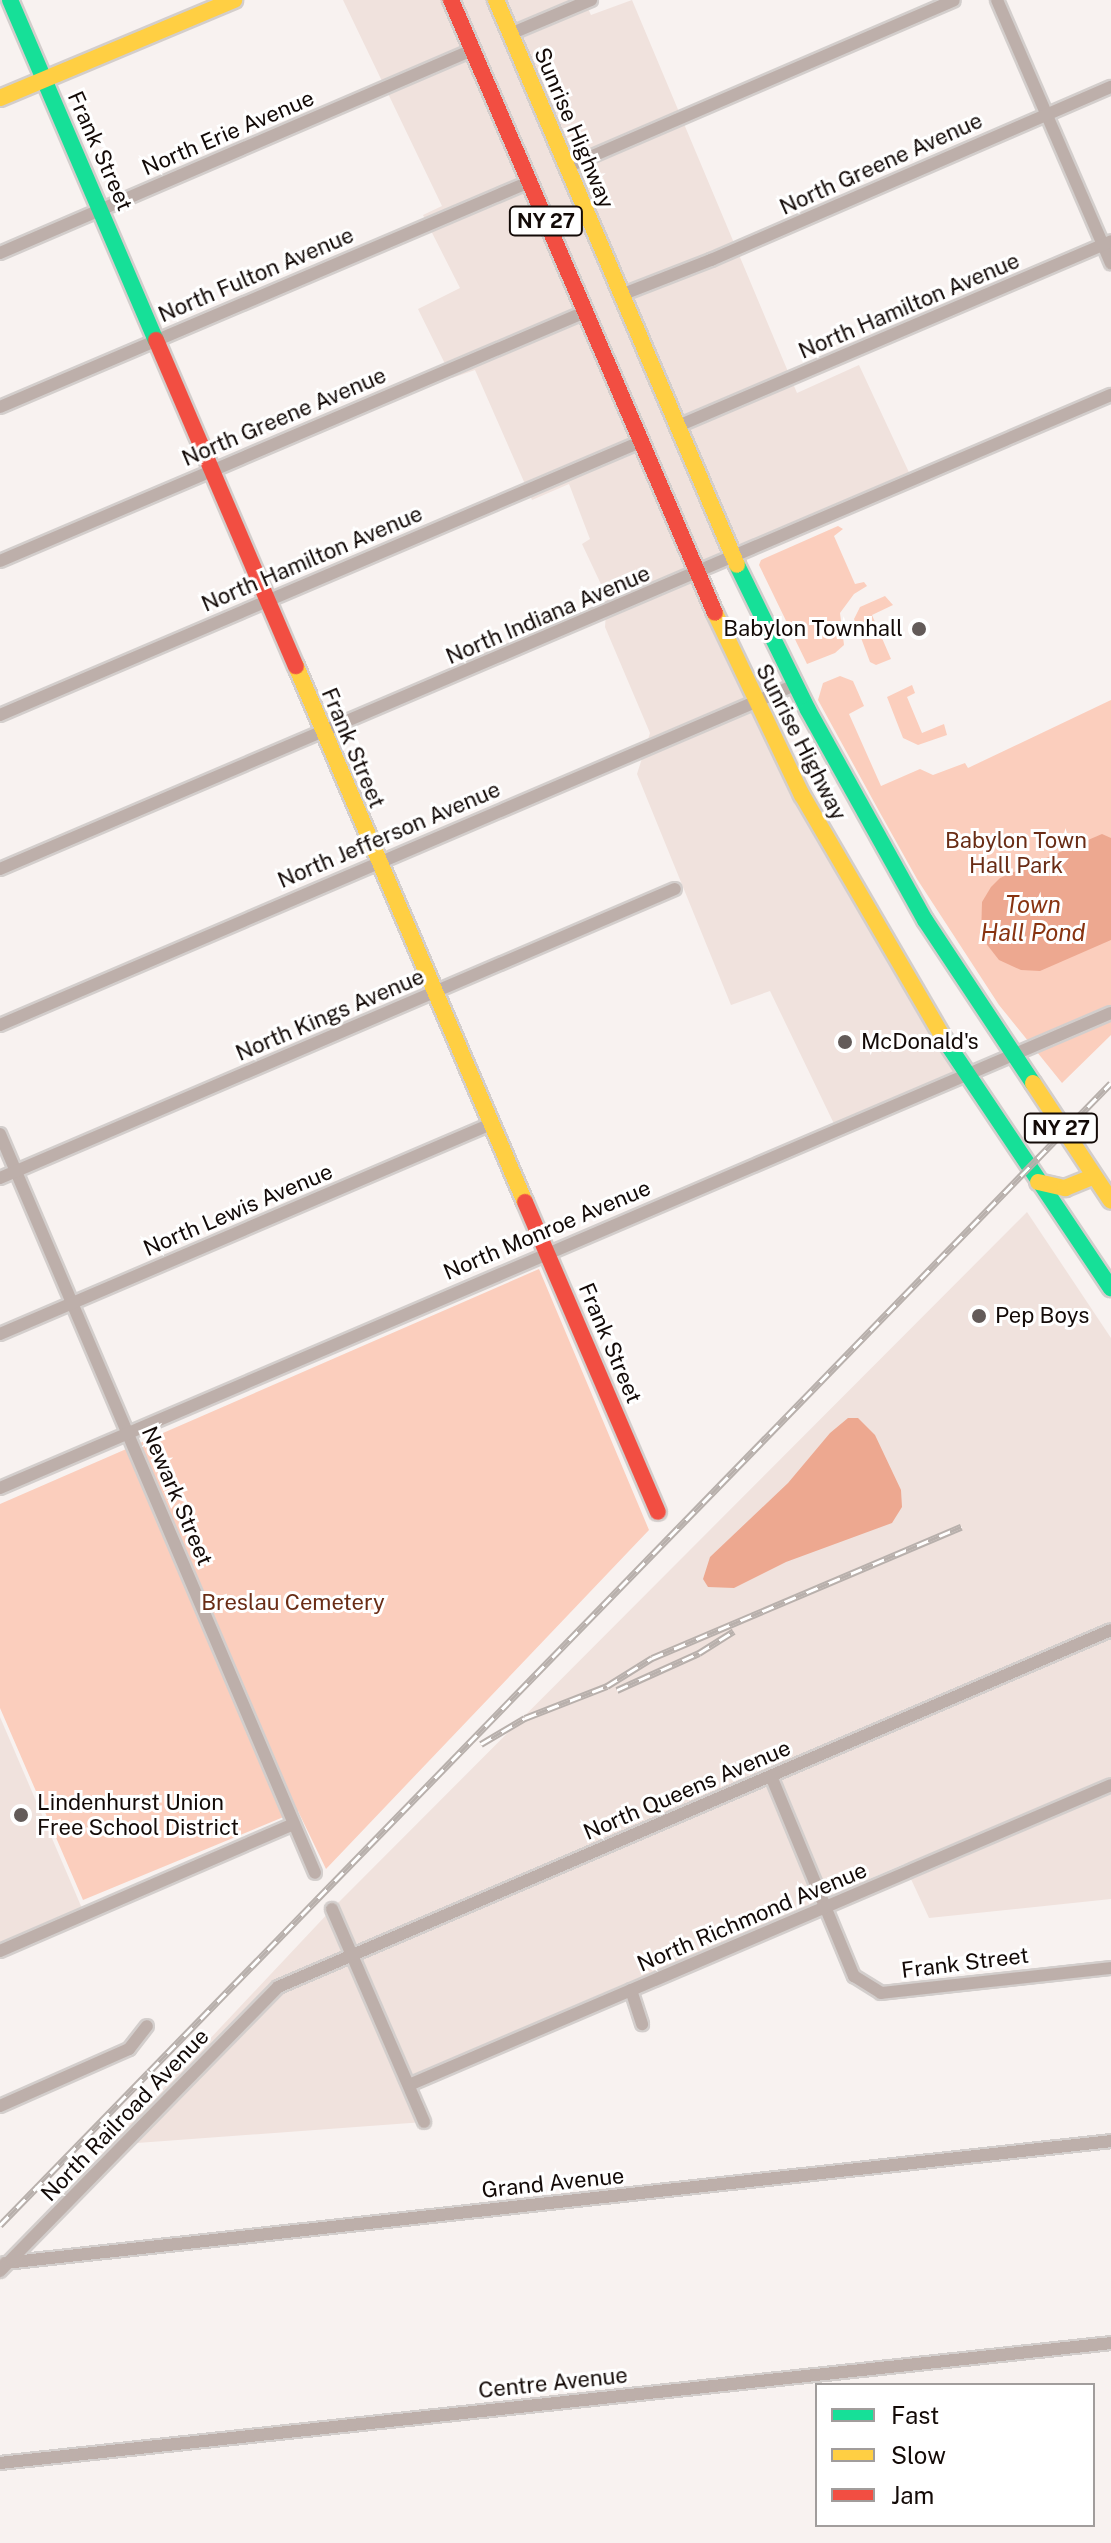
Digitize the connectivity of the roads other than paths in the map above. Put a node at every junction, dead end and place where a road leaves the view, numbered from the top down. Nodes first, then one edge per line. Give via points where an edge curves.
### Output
1 (10, 0) edge
2 (234, 0) edge
3 (451, 0) edge
4 (496, 0) edge
5 (591, 0) edge
6 (954, 0) edge
7 (997, 0) edge
8 (510, 34) junction
9 (472, 50) junction
10 (44, 79) junction
11 (1111, 87) edge
12 (0, 98) edge
13 (1046, 114) junction
14 (567, 167) junction
15 (529, 182) junction
16 (102, 209) junction
17 (1107, 243) edge
18 (0, 253) edge
19 (1111, 263) edge
20 (621, 295) junction
21 (585, 312) junction
22 (156, 339) junction
23 (1111, 395) edge
24 (0, 407) edge
25 (678, 426) junction
26 (640, 442) junction
27 (211, 470) junction
28 (734, 558) junction
29 (0, 561) edge
30 (696, 574) junction
31 (268, 600) junction
32 (795, 685) junction
33 (755, 702) junction
34 (0, 715) edge
35 (323, 732) junction
36 (377, 862) junction
37 (0, 869) edge
38 (675, 889) dead end
39 (436, 991) junction
40 (1111, 1013) edge
41 (0, 1025) edge
42 (1012, 1055) junction
43 (966, 1075) junction
44 (491, 1124) junction
45 (0, 1134) edge
46 (1111, 1167) edge
47 (16, 1172) junction
48 (1094, 1176) junction
49 (0, 1178) edge
50 (1038, 1182) junction
51 (1111, 1201) edge
52 (547, 1252) junction
53 (1111, 1288) edge
54 (72, 1303) junction
55 (0, 1334) edge
56 (129, 1432) junction
57 (0, 1488) edge
58 (658, 1512) dead end
59 (1111, 1630) edge
60 (771, 1776) junction
61 (1111, 1785) edge
62 (294, 1824) junction
63 (315, 1873) dead end
64 (826, 1907) junction
65 (332, 1909) dead end
66 (0, 1951) edge
67 (353, 1956) junction
68 (1111, 1968) edge
69 (278, 1987) joint
70 (631, 1990) junction
71 (642, 2024) dead end
72 (147, 2026) dead end
73 (409, 2085) junction
74 (0, 2106) edge
75 (424, 2122) dead end
76 (1111, 2141) edge
77 (3, 2266) edge
78 (1111, 2343) edge
79 (0, 2463) edge

1 - 10 main road, Frank Street
2 - 10 main road
3 - 9 main road, Sunrise Highway / NY 27
4 - 8 main road, Sunrise Highway / NY 27
5 - 8 street
6 - 14 street
7 - 13 street
8 - 14 main road, Sunrise Highway / NY 27
9 - 15 main road, Sunrise Highway / NY 27
9 - 16 street, North Erie Avenue
10 - 12 main road
10 - 16 main road, Frank Street
11 - 13 street, North Greene Avenue
13 - 17 street
13 - 20 street, North Greene Avenue
14 - 20 main road, Sunrise Highway / NY 27
15 - 21 main road, Sunrise Highway / NY 27
15 - 22 street, North Fulton Avenue
16 - 18 street, North Erie Avenue
16 - 22 main road, Frank Street
17 - 19 street
17 - 25 street, North Hamilton Avenue
20 - 25 main road, Sunrise Highway / NY 27
21 - 26 main road, Sunrise Highway / NY 27
21 - 27 street, North Greene Avenue
22 - 24 street, North Fulton Avenue
22 - 27 main road, Frank Street
23 - 28 street, North Indiana Avenue
25 - 28 main road, Sunrise Highway / NY 27
26 - 30 main road, Sunrise Highway / NY 27
26 - 31 street, North Hamilton Avenue
27 - 29 street, North Greene Avenue
27 - 31 main road, Frank Street
28 - 30 street, North Indiana Avenue
28 - 32 main road, Sunrise Highway / NY 27
30 - 33 main road, Sunrise Highway / NY 27
30 - 35 street, North Indiana Avenue
31 - 34 street, North Hamilton Avenue
31 - 35 main road, Frank Street
32 - 33 street, North Jefferson Avenue
32 - 42 main road, Sunrise Highway / NY 27 via 901,880
33 - 36 street, North Jefferson Avenue
33 - 43 main road, Sunrise Highway / NY 27 via 855,894
35 - 36 main road, Frank Street
35 - 37 street, North Indiana Avenue
36 - 39 main road, Frank Street
36 - 41 street, North Jefferson Avenue
38 - 39 street, North Kings Avenue
39 - 44 main road, Frank Street
39 - 47 street, North Kings Avenue
40 - 42 street, North Monroe Avenue
42 - 43 street, North Monroe Avenue
42 - 48 main road, Sunrise Highway / NY 27
43 - 50 main road, Sunrise Highway / NY 27
43 - 52 street, North Monroe Avenue
44 - 52 main road, Frank Street
44 - 54 street, North Lewis Avenue
45 - 47 street, Newark Street
46 - 48 street
47 - 49 street, North Kings Avenue
47 - 54 street, Newark Street
48 - 50 main road via 1065,1188
48 - 51 main road, Sunrise Highway / NY 27
50 - 53 main road, Sunrise Highway / NY 27
52 - 56 street, North Monroe Avenue
52 - 58 main road, Frank Street
54 - 55 street, North Lewis Avenue
54 - 56 street, Newark Street
56 - 57 street, North Monroe Avenue
56 - 62 street, Newark Street
59 - 60 street, North Queens Avenue
60 - 64 street, Frank Street
60 - 67 street, North Queens Avenue
61 - 64 street, North Richmond Avenue
62 - 63 street, Newark Street
62 - 66 street
64 - 68 street, Frank Street via 854,1976 881,1993
64 - 70 street, North Richmond Avenue
65 - 67 street
67 - 69 street, North Queens Avenue
67 - 73 street
69 - 77 street, North Railroad Avenue
70 - 71 street
70 - 73 street, North Richmond Avenue
72 - 74 street via 129,2049
73 - 75 street
76 - 77 street, Grand Avenue
78 - 79 street, Centre Avenue

